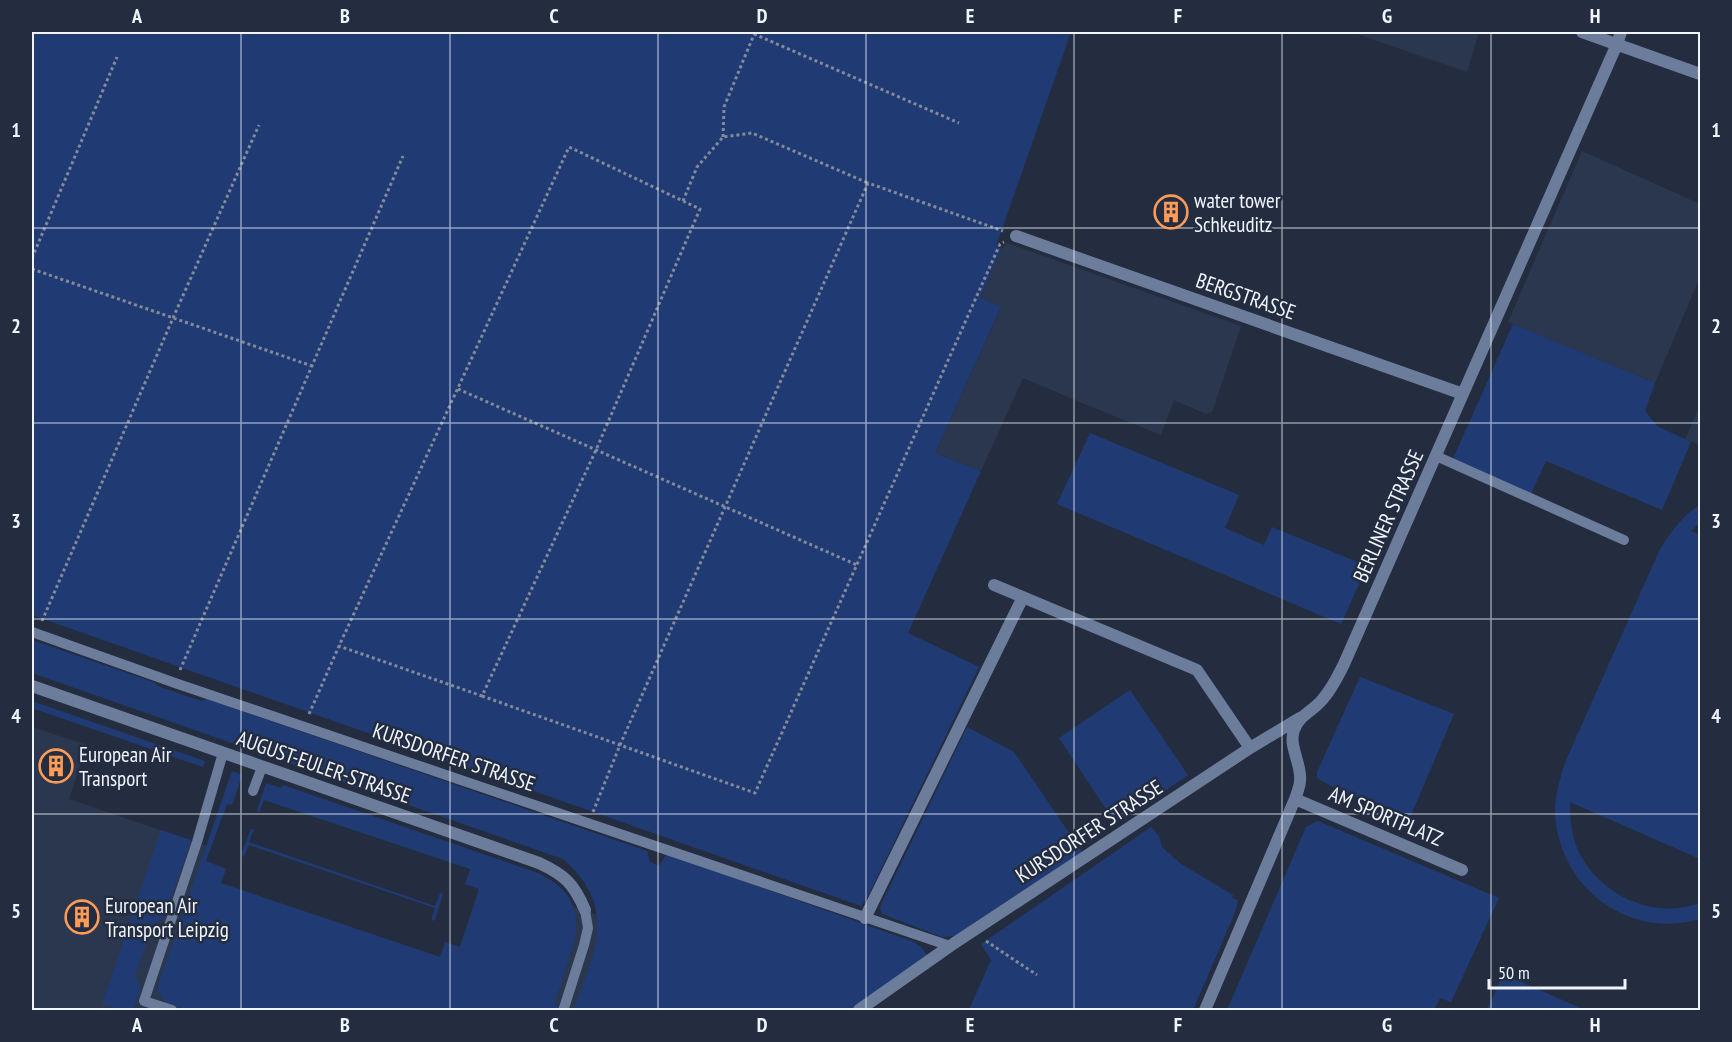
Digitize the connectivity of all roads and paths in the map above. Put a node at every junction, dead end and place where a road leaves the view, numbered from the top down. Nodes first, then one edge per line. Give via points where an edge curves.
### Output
1 (1582, 32) edge
2 (1621, 32) edge
3 (754, 33) edge
4 (1617, 44) junction
5 (117, 57) dead end
6 (1701, 74) edge
7 (958, 123) dead end
8 (260, 125) dead end
9 (723, 137) junction
10 (403, 156) dead end
11 (868, 183) junction
12 (683, 201) junction
13 (1016, 236) junction
14 (32, 258) edge
15 (32, 269) edge
16 (173, 318) junction
17 (312, 366) junction
18 (457, 388) junction
19 (1463, 394) junction
20 (596, 450) junction
21 (1436, 456) junction
22 (725, 507) junction
23 (1624, 540) dead end
24 (857, 566) junction
25 (994, 585) dead end
26 (1023, 597) junction
27 (34, 633) edge
28 (339, 646) junction
29 (175, 683) junction
30 (32, 686) edge
31 (482, 696) junction
32 (1301, 717) junction
33 (304, 726) junction
34 (620, 745) junction
35 (1250, 748) junction
36 (223, 753) junction
37 (262, 767) junction
38 (254, 791) dead end
39 (1295, 799) junction
40 (588, 824) junction
41 (1462, 870) dead end
42 (585, 910) joint
43 (865, 918) junction
44 (972, 931) junction
45 (950, 946) junction
46 (1037, 975) dead end
47 (143, 1006) edge
48 (564, 1008) dead end
49 (172, 1011) edge
50 (859, 1011) edge
51 (1205, 1011) edge

1 - 4 street
2 - 4 street, BERLINER STRASSE
3 - 7 path
3 - 9 path via 724,107
4 - 6 street
4 - 19 street, BERLINER STRASSE
5 - 14 path
8 - 16 path
9 - 11 path via 752,133
9 - 12 path via 697,167
10 - 17 path
11 - 13 path
11 - 22 path
12 - 18 path via 568,147
12 - 20 path via 700,209
13 - 19 street, BERGSTRASSE
13 - 24 path via 1000,244
15 - 16 path
16 - 17 path
16 - 27 path
17 - 29 path
18 - 20 path
18 - 28 path
19 - 21 street, BERLINER STRASSE
20 - 22 path
20 - 31 path
21 - 23 lane
21 - 32 street, BERLINER STRASSE via 1333,686 1321,702
22 - 24 path
22 - 34 path
24 - 34 path via 755,793
25 - 26 street
26 - 35 street via 1197,670
26 - 43 street
27 - 29 lane, KURSDORFER STRASSE
28 - 31 path
28 - 33 path
29 - 33 lane, KURSDORFER STRASSE
30 - 36 street, AUGUST-EULER-STRASSE
31 - 34 path
32 - 35 street, KURSDORFER STRASSE
32 - 39 street via 1293,731 1300,780
33 - 40 lane, KURSDORFER STRASSE
34 - 40 path
35 - 44 street, KURSDORFER STRASSE
36 - 37 street, AUGUST-EULER-STRASSE
36 - 47 lane
37 - 38 lane
37 - 42 street, AUGUST-EULER-STRASSE via 539,863 570,883
39 - 41 street, AM SPORTPLATZ
39 - 51 street
40 - 43 lane, KURSDORFER STRASSE
42 - 48 lane via 588,928
43 - 45 lane, KURSDORFER STRASSE
44 - 45 street, KURSDORFER STRASSE
44 - 46 path
45 - 50 street, KURSDORFER STRASSE
47 - 49 lane

